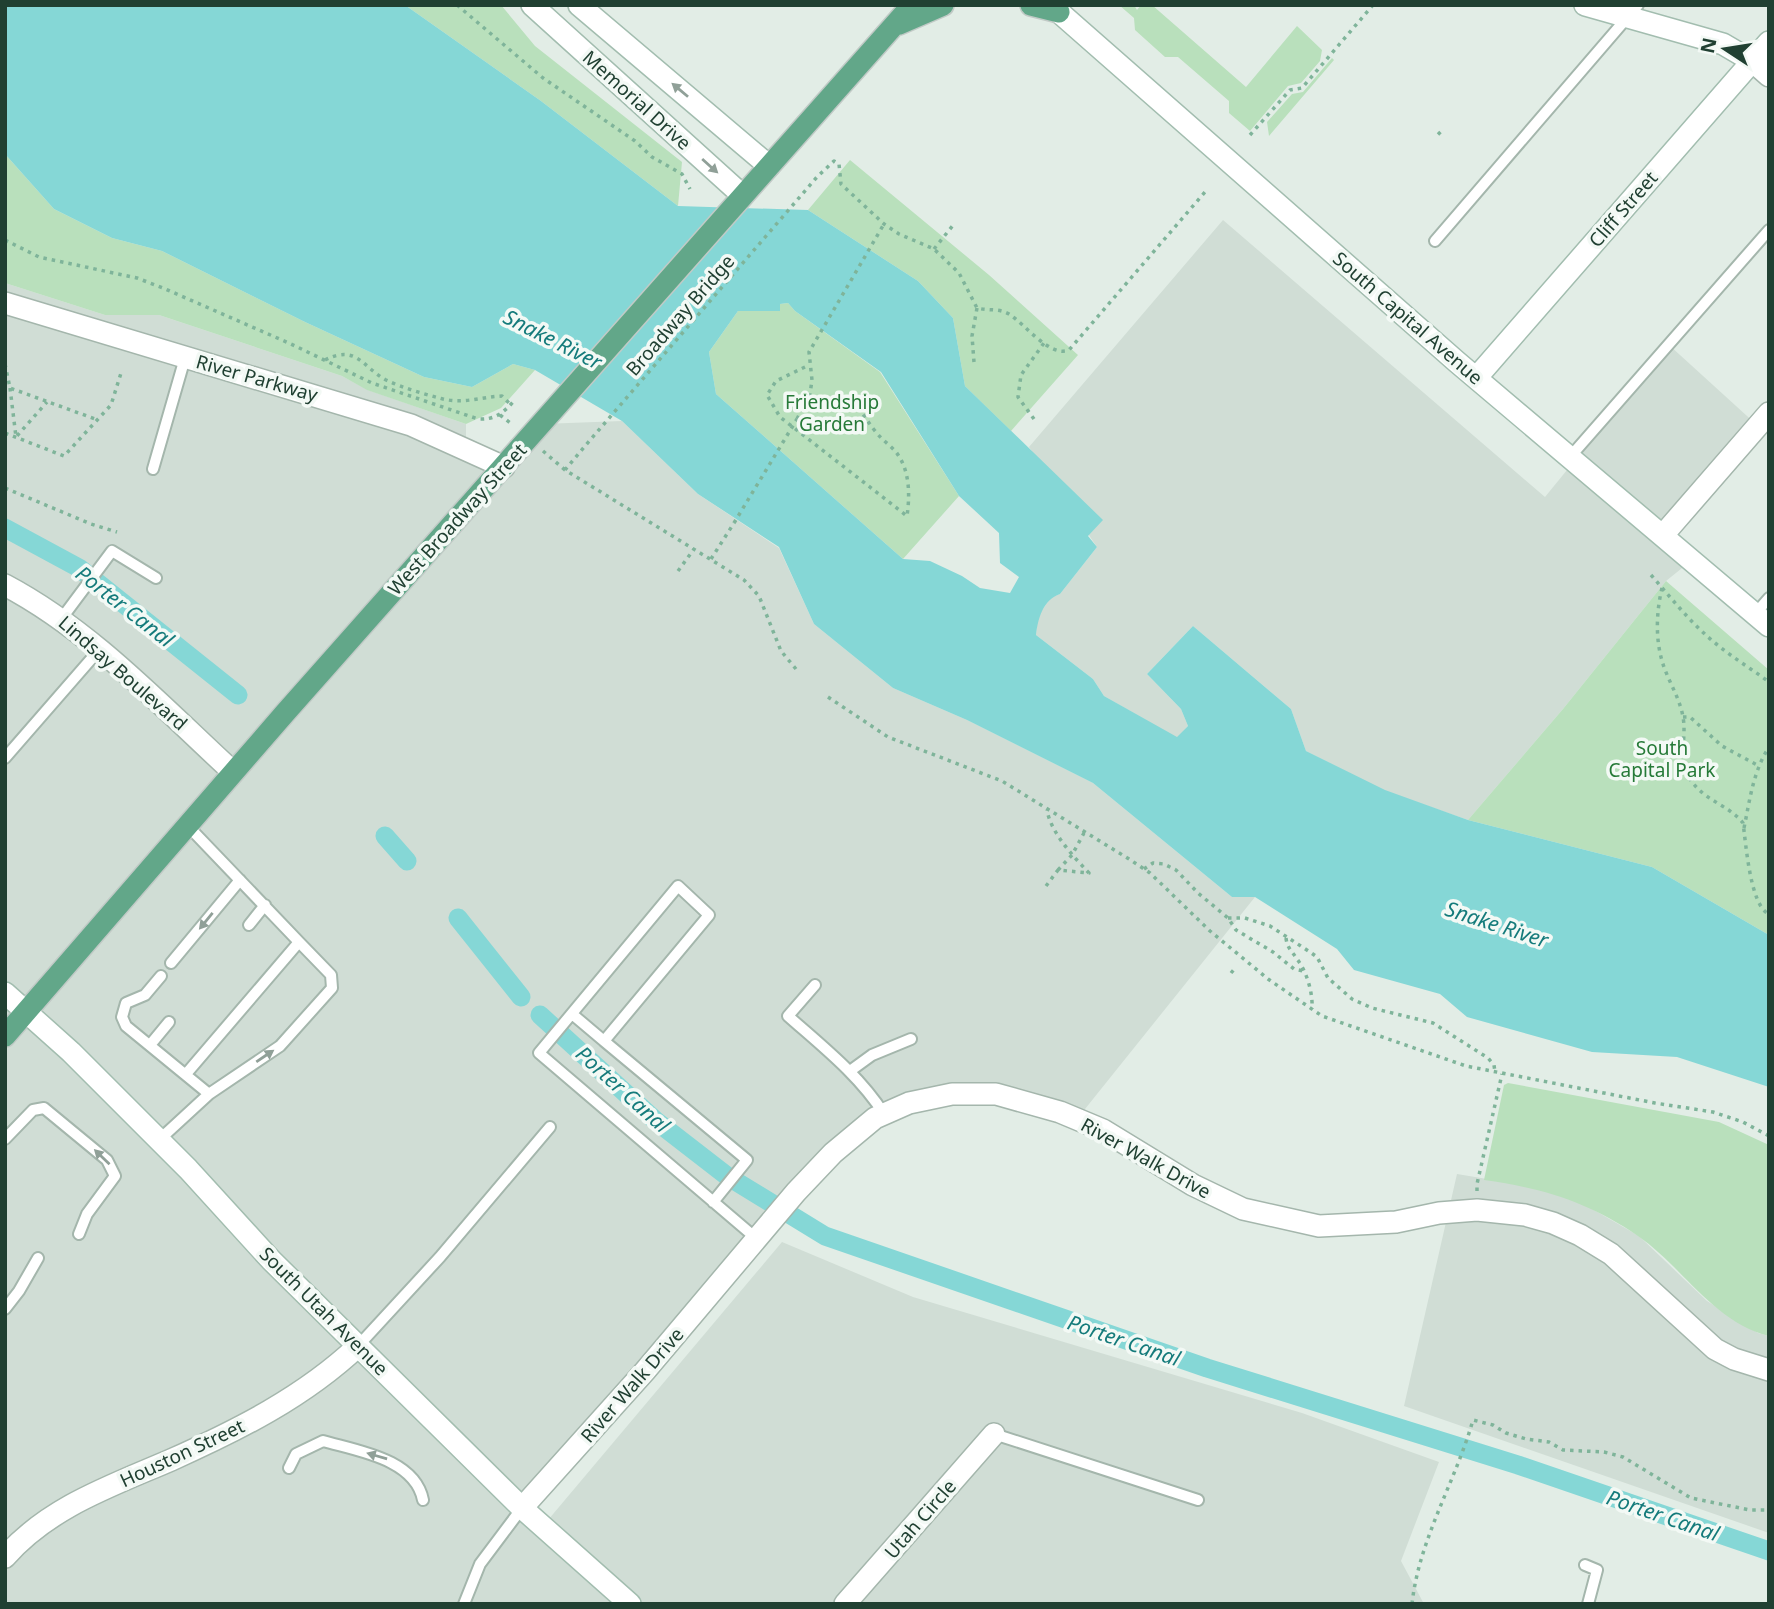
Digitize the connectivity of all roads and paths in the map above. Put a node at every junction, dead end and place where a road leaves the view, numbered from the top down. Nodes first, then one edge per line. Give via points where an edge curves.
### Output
1 (457, 5) edge
2 (532, 5) edge
3 (579, 5) edge
4 (912, 5) edge
5 (943, 5) edge
6 (1031, 5) edge
7 (1373, 5) edge
8 (1585, 5) edge
9 (1055, 9) edge
10 (1633, 12) edge
11 (894, 26) junction
12 (1769, 42) edge
13 (1752, 61) junction
14 (1769, 76) edge
15 (1438, 132) dead end
16 (1250, 135) dead end
17 (1443, 137) dead end
18 (769, 166) junction
19 (690, 189) dead end
20 (1205, 192) dead end
21 (736, 202) junction
22 (884, 224) junction
23 (954, 224) dead end
24 (1769, 230) edge
25 (5, 240) edge
26 (1435, 241) dead end
27 (934, 249) junction
28 (5, 303) edge
29 (977, 308) junction
30 (1044, 343) junction
31 (185, 358) junction
32 (325, 360) junction
33 (974, 362) dead end
34 (5, 364) edge
35 (805, 367) dead end
36 (121, 373) dead end
37 (1477, 377) junction
38 (10, 388) junction
39 (849, 397) dead end
40 (47, 402) junction
41 (1769, 413) edge
42 (1034, 419) dead end
43 (98, 420) junction
44 (5, 433) edge
45 (16, 437) junction
46 (1570, 457) junction
47 (504, 467) junction
48 (153, 469) dead end
49 (5, 488) edge
50 (117, 532) dead end
51 (1663, 534) junction
52 (694, 549) junction
53 (711, 559) junction
54 (678, 571) dead end
55 (1651, 575) dead end
56 (156, 578) dead end
57 (5, 585) edge
58 (1662, 588) junction
59 (1764, 613) edge
60 (62, 618) junction
61 (99, 650) junction
62 (796, 669) dead end
63 (1769, 682) edge
64 (828, 697) dead end
65 (1683, 717) junction
66 (1769, 747) edge
67 (5, 758) edge
68 (1759, 766) junction
69 (233, 772) junction
70 (1047, 810) junction
71 (187, 825) junction
72 (1744, 830) junction
73 (1084, 833) junction
74 (1072, 855) junction
75 (1144, 869) junction
76 (1058, 870) junction
77 (240, 880) junction
78 (1046, 886) dead end
79 (265, 905) junction
80 (1769, 914) edge
81 (1228, 918) junction
82 (249, 925) dead end
83 (1286, 938) junction
84 (299, 942) junction
85 (171, 963) dead end
86 (1236, 967) dead end
87 (1303, 971) junction
88 (1231, 973) dead end
89 (161, 976) dead end
90 (815, 985) dead end
91 (5, 993) edge
92 (1312, 1009) junction
93 (27, 1011) junction
94 (572, 1014) junction
95 (169, 1022) dead end
96 (5, 1036) edge
97 (911, 1039) dead end
98 (604, 1041) junction
99 (150, 1045) junction
100 (850, 1071) junction
101 (1495, 1072) junction
102 (186, 1074) junction
103 (1502, 1074) junction
104 (209, 1094) junction
105 (884, 1114) junction
106 (550, 1127) dead end
107 (1769, 1136) edge
108 (5, 1139) edge
109 (159, 1140) junction
110 (1478, 1199) dead end
111 (713, 1202) junction
112 (79, 1234) dead end
113 (762, 1234) junction
114 (38, 1258) dead end
115 (5, 1308) edge
116 (358, 1346) junction
117 (1769, 1370) edge
118 (994, 1434) joint
119 (289, 1468) dead end
120 (424, 1500) dead end
121 (1198, 1500) dead end
122 (522, 1508) junction
123 (1769, 1510) edge
124 (5, 1557) edge
125 (1585, 1565) dead end
126 (464, 1604) edge
127 (630, 1604) edge
128 (845, 1604) edge
129 (1412, 1604) edge
130 (1588, 1604) edge

1 - 19 path via 543,78 682,174
2 -> 21 street, Memorial Drive
18 -> 3 street, Memorial Drive
4 - 11 main road, West Broadway Street
5 - 11 main road
6 - 9 main road
7 - 16 path via 1301,88 1290,90
8 - 10 street
9 - 37 street, South Capital Avenue
10 - 13 street via 1723,44
10 - 26 lane
11 - 18 main road, West Broadway Street
12 - 13 street, Cliff Street
13 - 14 street
13 - 37 street, Cliff Street
15 - 17 path
18 - 21 main road, West Broadway Street
20 - 30 path via 1069,350 1056,352
21 - 47 main road, West Broadway Street
22 - 27 path
22 - 52 path, Broadway Bridge via 841,184 839,164 834,161 564,469
22 - 53 path, bridge via 813,344 808,357 813,380 810,394
23 - 27 path
24 - 46 lane
25 - 32 path via 39,257 137,278
27 - 29 path via 959,273
28 - 31 street, River Parkway
29 - 30 path via 1008,314
29 - 33 path
30 - 42 path via 1021,375 1018,397
31 - 47 street, River Parkway via 411,425
31 - 48 lane
32 - 32 path via 372,383 465,415 502,416 512,403 502,396 464,402 418,391 385,379 349,354
34 - 38 path
35 - 39 path via 776,381 767,395 780,417 907,516 910,494 900,460
36 - 43 path via 111,405
37 - 46 street, South Capital Avenue
38 - 40 path
38 - 45 path
40 - 43 path
40 - 45 path
41 - 51 street
43 - 45 path via 64,456
44 - 45 path
46 - 51 street, South Capital Avenue
47 - 69 main road, West Broadway Street
49 - 50 path
51 - 59 street, South Capital Avenue
52 - 53 path
52 - 54 path
53 - 62 path via 744,580 759,596 781,651
55 - 58 path
56 - 60 lane via 112,551
57 - 60 street, Lindsay Boulevard
58 - 63 path via 1719,646
58 - 65 path via 1658,643
60 - 61 street, Lindsay Boulevard
61 - 67 lane
61 - 69 street, Lindsay Boulevard
64 - 70 path via 888,737 1002,781
65 - 68 path via 1690,717 1722,746
65 - 72 path via 1686,772 1708,799 1739,818
66 - 68 path
68 - 72 path
69 - 71 main road, West Broadway Street
70 - 73 path
70 - 74 path
71 - 77 lane
71 - 93 main road, West Broadway Street
72 - 80 path via 1760,907
73 - 74 path
73 - 75 path
74 - 76 path
74 - 76 path via 1089,873
75 - 81 path via 1153,863 1170,866
75 - 92 path via 1228,946
76 - 78 path
77 - 79 lane
77 -> 85 lane
79 - 82 lane
79 - 84 lane
81 - 83 path via 1270,926
81 - 87 path via 1236,930
83 - 87 path
83 - 101 path via 1317,957 1328,978 1352,999 1433,1023 1488,1058
84 - 102 lane
104 -> 84 lane via 280,1046 332,988 331,975
86 - 88 path
87 - 92 path via 1313,997
89 - 99 lane via 145,995 126,1003 122,1017 126,1026
90 - 100 lane via 788,1016
91 - 93 street, South Utah Avenue
92 - 101 path via 1429,1055
93 - 96 main road, West Broadway Street
93 - 109 street, South Utah Avenue
94 - 98 lane
94 - 98 lane via 678,886 709,915
94 - 111 lane via 539,1054
95 - 99 lane
97 - 100 lane via 872,1055
98 - 111 lane via 747,1160
99 - 102 lane
100 - 105 lane
101 - 103 path
102 - 104 lane
103 - 107 path via 1713,1112
103 - 110 path via 1477,1184
104 - 109 lane
105 - 113 street, River Walk Drive via 833,1153
105 - 117 street, River Walk Drive via 952,1094 996,1094 1103,1130 1193,1185 1243,1209 1319,1226 1395,1222 1478,1210 1544,1220 1611,1254 1715,1349
106 - 116 lane
112 -> 108 lane via 87,1214 115,1176 107,1160 44,1108 33,1110
109 - 116 street, South Utah Avenue
111 - 113 lane
113 - 122 street, River Walk Drive
114 - 115 lane
116 - 122 street, South Utah Avenue
116 - 124 street, Houston Street via 323,1377 247,1424 50,1517
118 - 121 lane
118 - 128 street, Utah Circle
120 -> 119 lane via 421,1488 392,1460 323,1441 296,1454
122 - 126 lane via 480,1564
122 - 127 street, South Utah Avenue
123 - 129 path via 1691,1498 1623,1457 1563,1450 1473,1420 1428,1534
125 - 130 lane via 1597,1570

